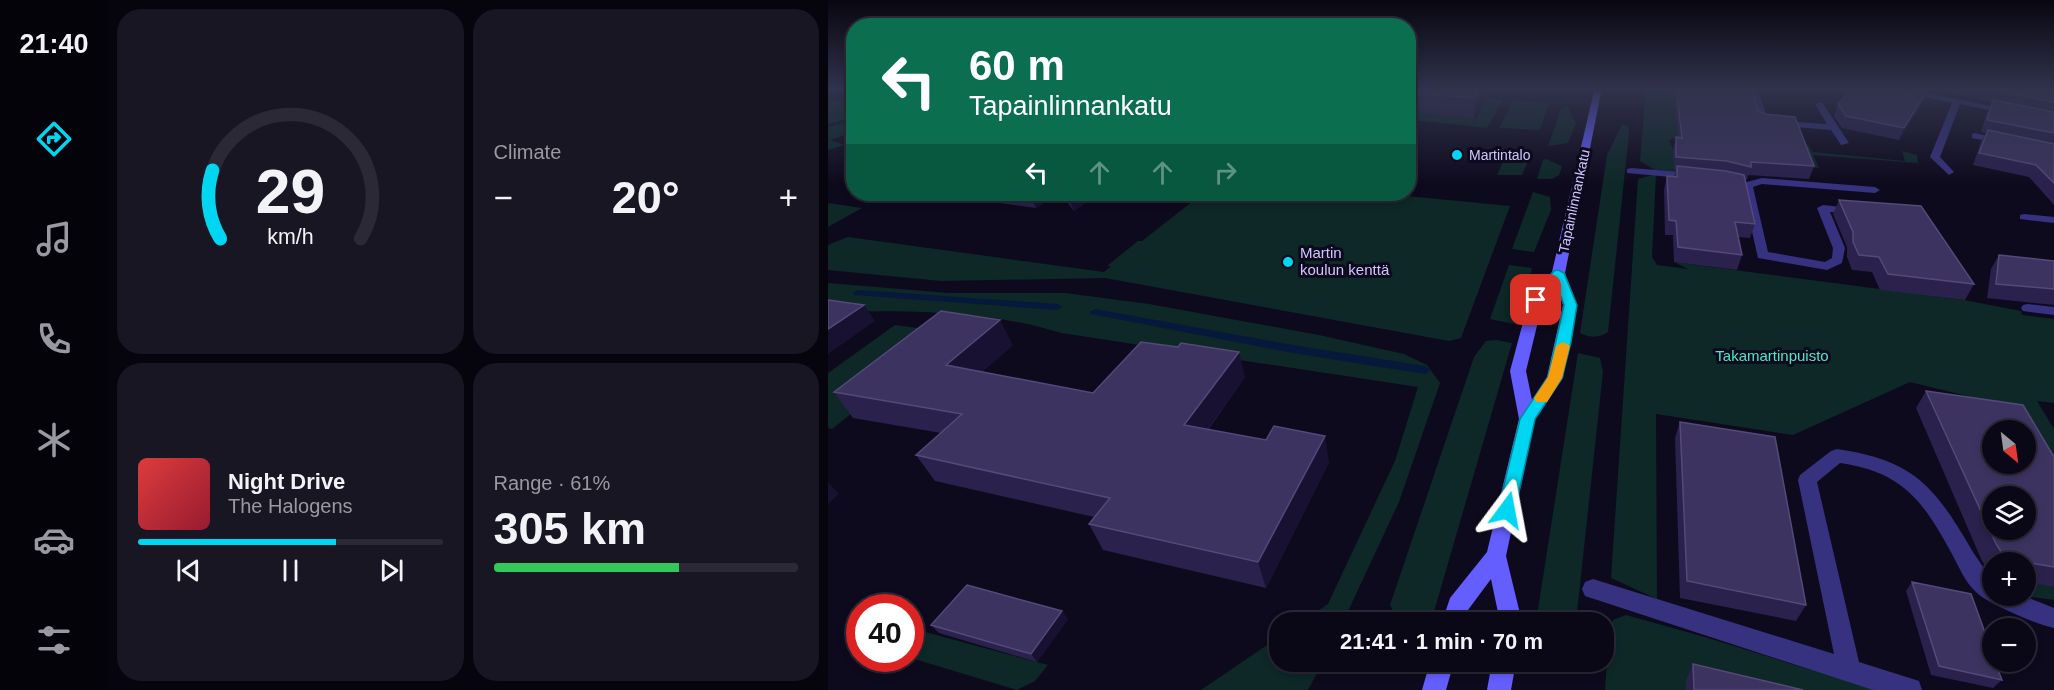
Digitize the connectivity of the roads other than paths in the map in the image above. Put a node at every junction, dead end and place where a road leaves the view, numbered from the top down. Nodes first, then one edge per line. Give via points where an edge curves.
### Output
1 (1587, 120) edge
2 (1763, 120) edge
3 (1830, 120) edge
4 (1949, 120) edge
5 (1834, 127) junction
6 (1975, 136) dead end
7 (1844, 143) dead end
8 (2009, 143) edge
9 (1631, 171) dead end
10 (1949, 172) dead end
11 (1700, 177) edge
12 (1723, 179) edge
13 (1747, 185) junction
14 (1875, 190) dead end
15 (1863, 212) edge
16 (2024, 217) dead end
17 (2054, 220) edge
18 (1558, 273) junction
19 (2028, 308) dead end
20 (2054, 311) edge
21 (1527, 419) junction
22 (1496, 556) junction
23 (1982, 584) edge
24 (1593, 590) dead end
25 (2025, 606) edge
26 (1456, 612) edge
27 (1509, 612) edge
28 (2054, 618) edge
29 (1849, 671) junction
30 (1439, 672) edge
31 (1502, 672) edge
32 (1434, 690) edge
33 (1499, 690) edge
34 (1910, 690) edge

1 - 18 street, Tapainlinnankatu
2 - 5 street
3 - 5 street
4 - 10 street via 1935,156
5 - 7 street
6 - 8 street
9 - 11 street
12 - 13 street
13 - 14 street via 1762,181
13 - 15 street via 1762,255 1827,266 1838,260 1839,248 1823,208
16 - 17 street
18 - 21 street, Tapainlinnankatu via 1536,300 1518,371
18 - 21 street, Tapainlinnankatu via 1570,305 1564,342 1555,378
19 - 20 street
21 - 22 street, Tapainlinnankatu
22 - 26 street, Tapainlinnankatu
22 - 27 street, Tapainlinnankatu
23 - 29 street via 1935,505 1899,471 1862,458 1837,456 1807,480
24 - 29 street
25 - 28 street
29 - 34 street
30 - 32 street
31 - 33 street

